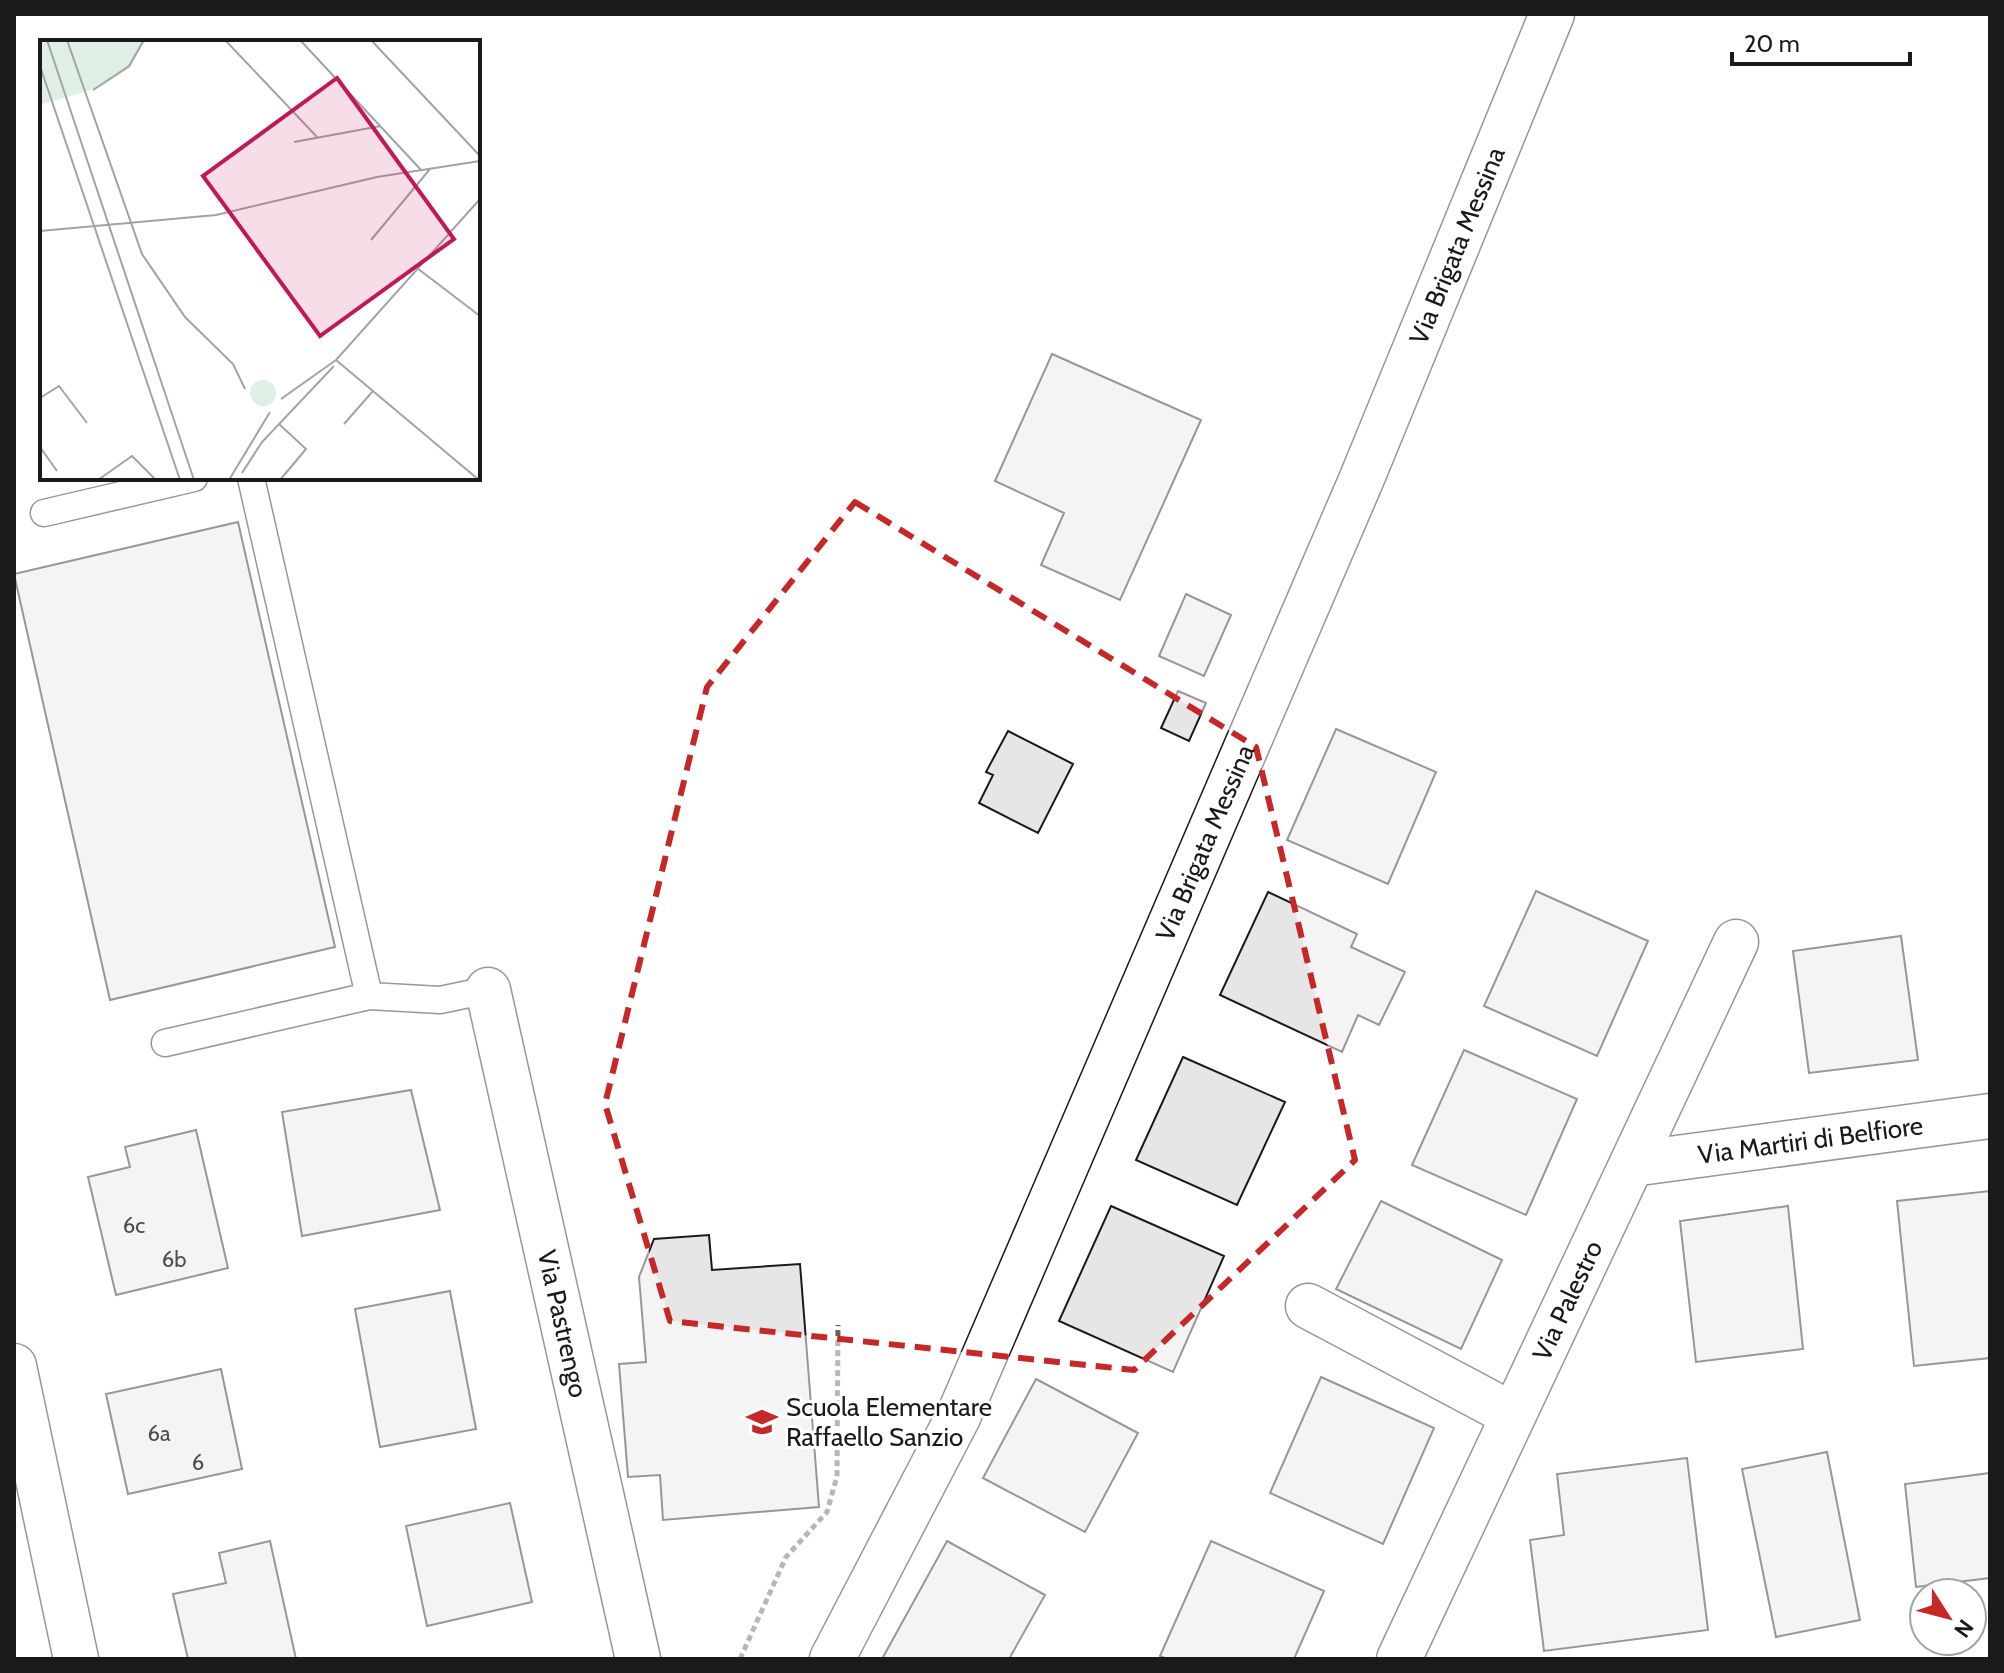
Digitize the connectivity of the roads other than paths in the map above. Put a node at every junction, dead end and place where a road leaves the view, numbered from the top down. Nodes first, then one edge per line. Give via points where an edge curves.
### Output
1 (1552, 14) edge
2 (185, 480) edge
3 (251, 480) edge
4 (44, 513) dead end
5 (1736, 942) dead end
6 (488, 990) joint
7 (369, 996) junction
8 (165, 1043) dead end
9 (1990, 1116) edge
10 (1632, 1164) junction
11 (1308, 1306) dead end
12 (14, 1366) edge
13 (1513, 1415) junction
14 (76, 1659) edge
15 (638, 1659) edge
16 (832, 1659) edge
17 (1399, 1659) edge

1 - 16 street, Via Brigata Messina via 1362,478 964,1403
2 - 4 lane
3 - 7 lane
5 - 10 street, Via Palestro
6 - 7 lane via 440,1000
6 - 15 street, Via Pastrengo
7 - 8 lane
9 - 10 street, Via Martiri di Belfiore
10 - 13 street, Via Palestro
11 - 13 street
12 - 14 street
13 - 17 street, Via Palestro

